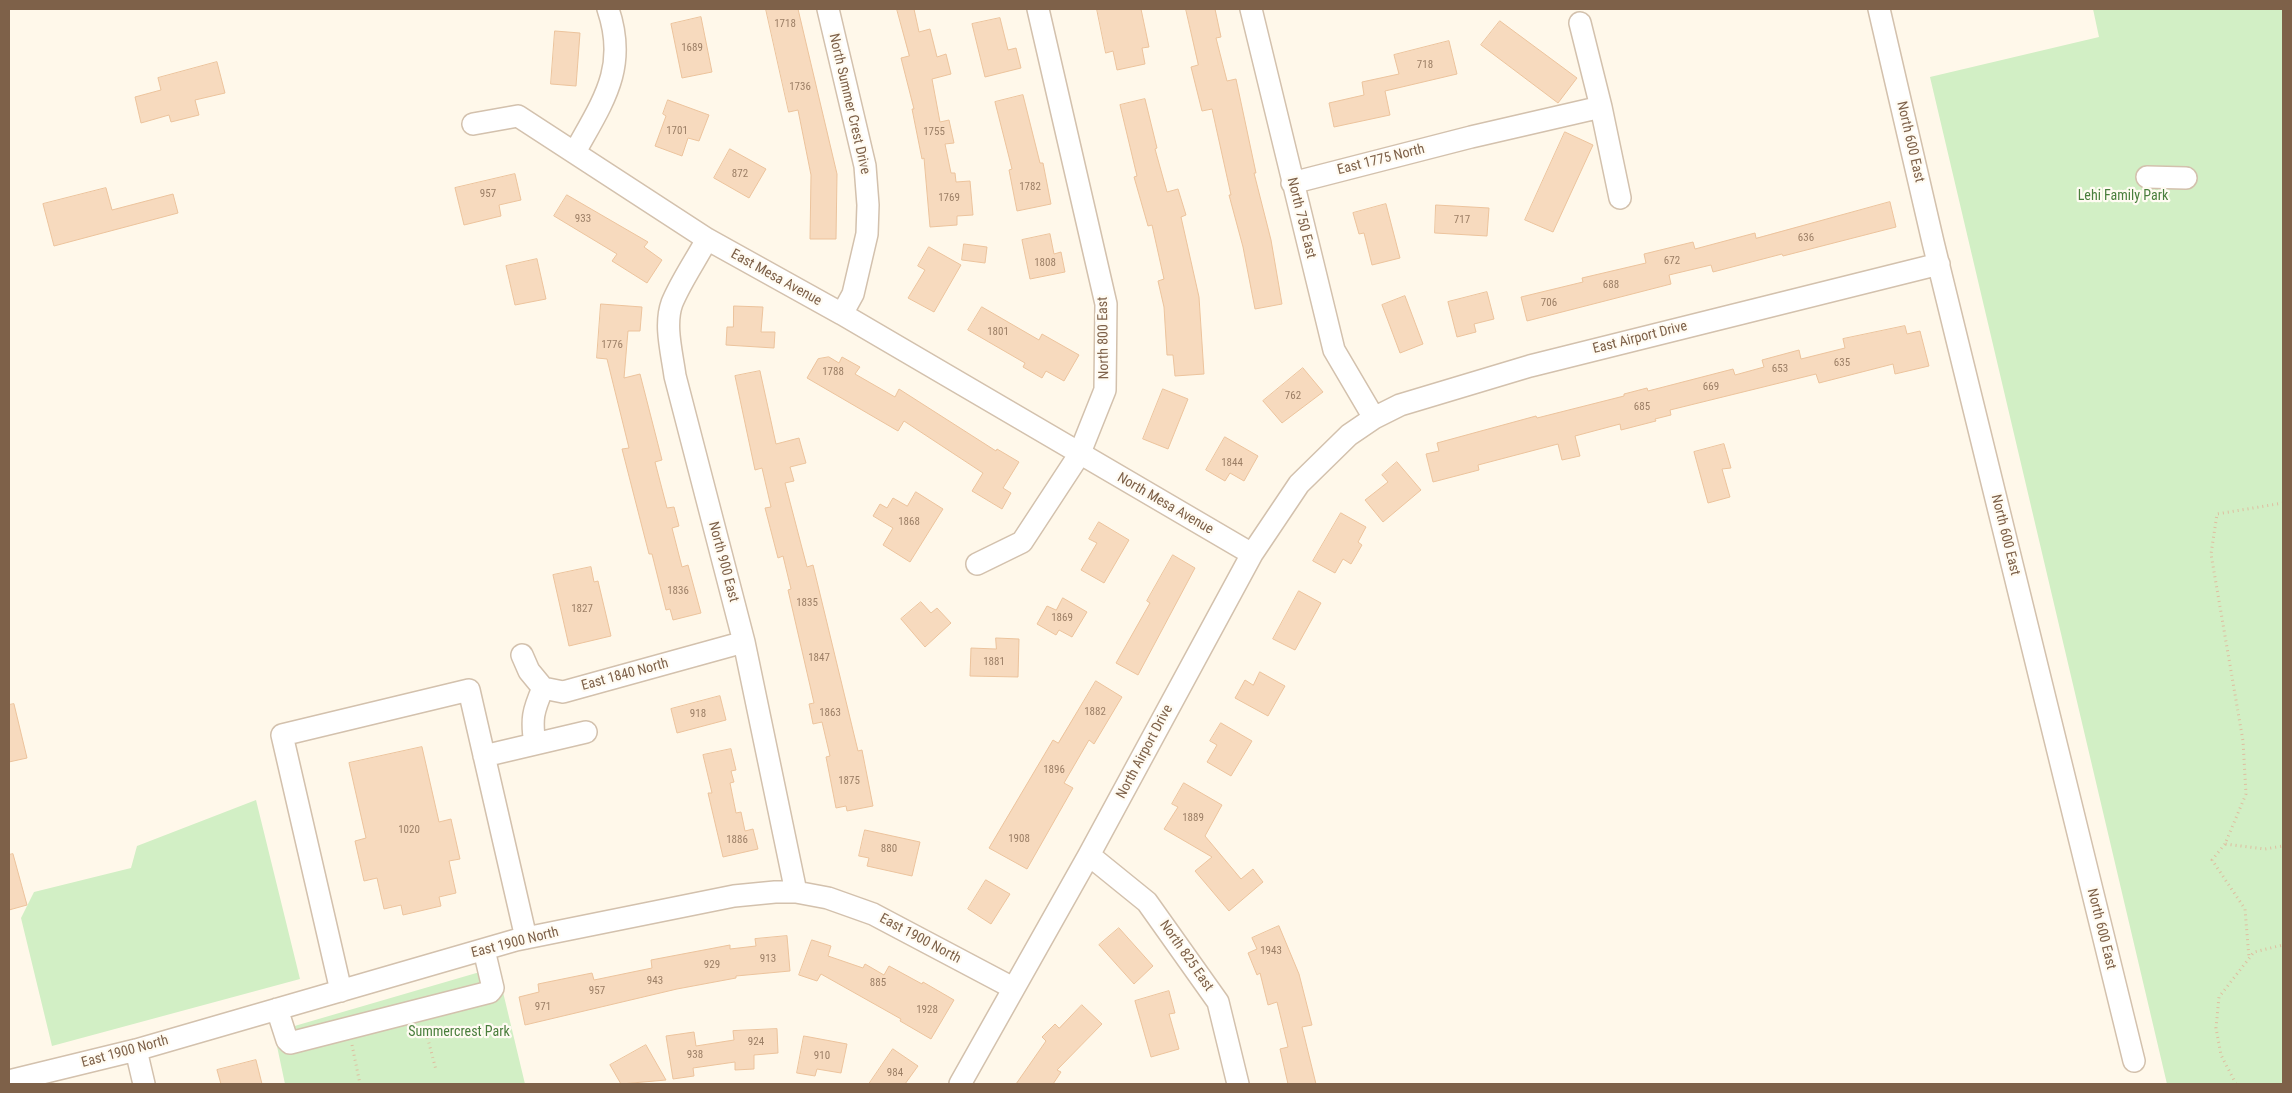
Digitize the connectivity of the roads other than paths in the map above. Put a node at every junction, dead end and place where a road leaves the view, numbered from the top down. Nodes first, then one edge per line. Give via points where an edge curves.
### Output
1 (608, 9) edge
2 (828, 9) edge
3 (1038, 9) edge
4 (1250, 9) edge
5 (1879, 9) edge
6 (1580, 23) dead end
7 (1601, 107) junction
8 (473, 124) dead end
9 (575, 152) junction
10 (2147, 177) dead end
11 (2186, 178) dead end
12 (1292, 183) junction
13 (1620, 198) dead end
14 (707, 239) junction
15 (1939, 264) junction
16 (842, 314) junction
17 (1374, 418) junction
18 (1349, 435) joint
19 (1079, 455) junction
20 (1252, 554) junction
21 (977, 564) dead end
22 (744, 642) junction
23 (522, 655) dead end
24 (543, 688) junction
25 (586, 732) dead end
26 (535, 744) junction
27 (484, 756) junction
28 (1088, 855) junction
29 (796, 892) junction
30 (526, 938) junction
31 (484, 950) junction
32 (1013, 988) junction
33 (341, 991) junction
34 (277, 1009) junction
35 (136, 1050) junction
36 (2134, 1062) dead end
37 (9, 1081) edge
38 (144, 1084) edge
39 (960, 1084) edge
40 (1238, 1084) edge

1 - 9 street via 616,47 613,75
2 - 16 street, North Summer Crest Drive via 865,166 868,205 863,253 853,294
3 - 19 street, North 800 East via 1106,304 1105,390
4 - 12 street, North 750 East
5 - 15 street, North 600 East
6 - 7 street
7 - 12 street, East 1775 North
7 - 13 street
8 - 9 street, East Mesa Avenue via 518,116
9 - 14 street, East Mesa Avenue
10 - 11 street
12 - 17 street, North 750 East via 1334,350
14 - 16 street, East Mesa Avenue
14 - 22 street, North 900 East via 672,304 670,346
15 - 17 street, East Airport Drive via 1530,366 1400,405
15 - 36 street, North 600 East
16 - 19 street, East Mesa Avenue
17 - 18 street, East Airport Drive
18 - 20 street, North Airport Drive via 1298,484
19 - 20 street, North Mesa Avenue
19 - 21 street, North 800 East via 1022,542
20 - 28 street, North Airport Drive
22 - 24 street, East 1840 North via 563,692
22 - 29 street, North 900 East
23 - 24 street via 529,671
24 - 26 street via 532,712
25 - 26 street
26 - 27 street
27 - 30 street
27 - 33 street via 469,690 282,735
28 - 32 street, North Airport Drive
28 - 40 street, North 825 East via 1147,902 1218,1002
29 - 30 street, East 1900 North via 734,896
29 - 32 street, East 1900 North via 873,914
30 - 31 street, East 1900 North
31 - 33 street, East 1900 North
31 - 34 street via 492,988 490,992 290,1043 286,1040
32 - 39 street, North Airport Drive
33 - 34 street, East 1900 North
34 - 35 street, East 1900 North
35 - 37 street, East 1900 North
35 - 38 street

